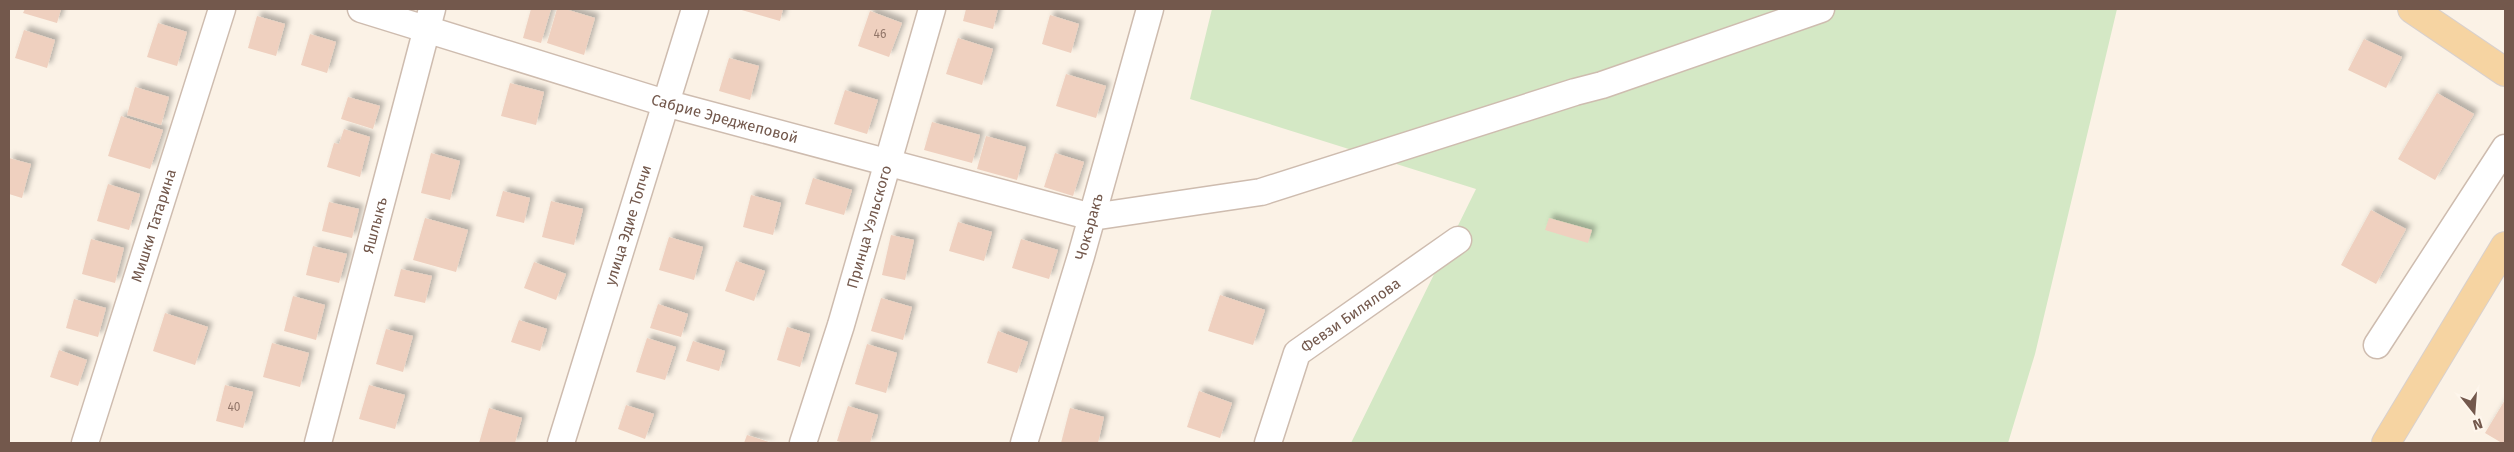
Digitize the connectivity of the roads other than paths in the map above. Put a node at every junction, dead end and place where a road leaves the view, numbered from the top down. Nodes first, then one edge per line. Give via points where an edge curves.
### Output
1 (222, 9) edge
2 (361, 9) edge
3 (694, 9) edge
4 (932, 9) edge
5 (1150, 9) edge
6 (1821, 9) edge
7 (2412, 9) edge
8 (429, 18) edge
9 (2505, 72) edge
10 (665, 103) junction
11 (2505, 148) edge
12 (887, 164) junction
13 (1092, 217) junction
14 (1458, 240) dead end
15 (2505, 246) edge
16 (2377, 345) dead end
17 (85, 443) edge
18 (318, 443) edge
19 (561, 443) edge
20 (803, 443) edge
21 (1024, 443) edge
22 (1268, 443) edge
23 (2386, 443) edge

1 - 17 street, Мишки Татарина
2 - 8 street, Сабрие Эреджеповой
3 - 10 street, улица Эдие Топчи
4 - 12 street, Принца Уэльского
5 - 13 street, Чокъракъ
6 - 13 street via 1602,85 1261,192
7 - 9 main road
8 - 10 street, Сабрие Эреджеповой
8 - 18 street, Яшлыкъ
10 - 12 street, Сабрие Эреджеповой
10 - 19 street, улица Эдие Топчи
11 - 16 street
12 - 13 street, Сабрие Эреджеповой
12 - 20 street, Принца Уэльского
13 - 21 street, Чокъракъ
14 - 22 street, Февзи Билялова via 1297,353
15 - 23 main road

